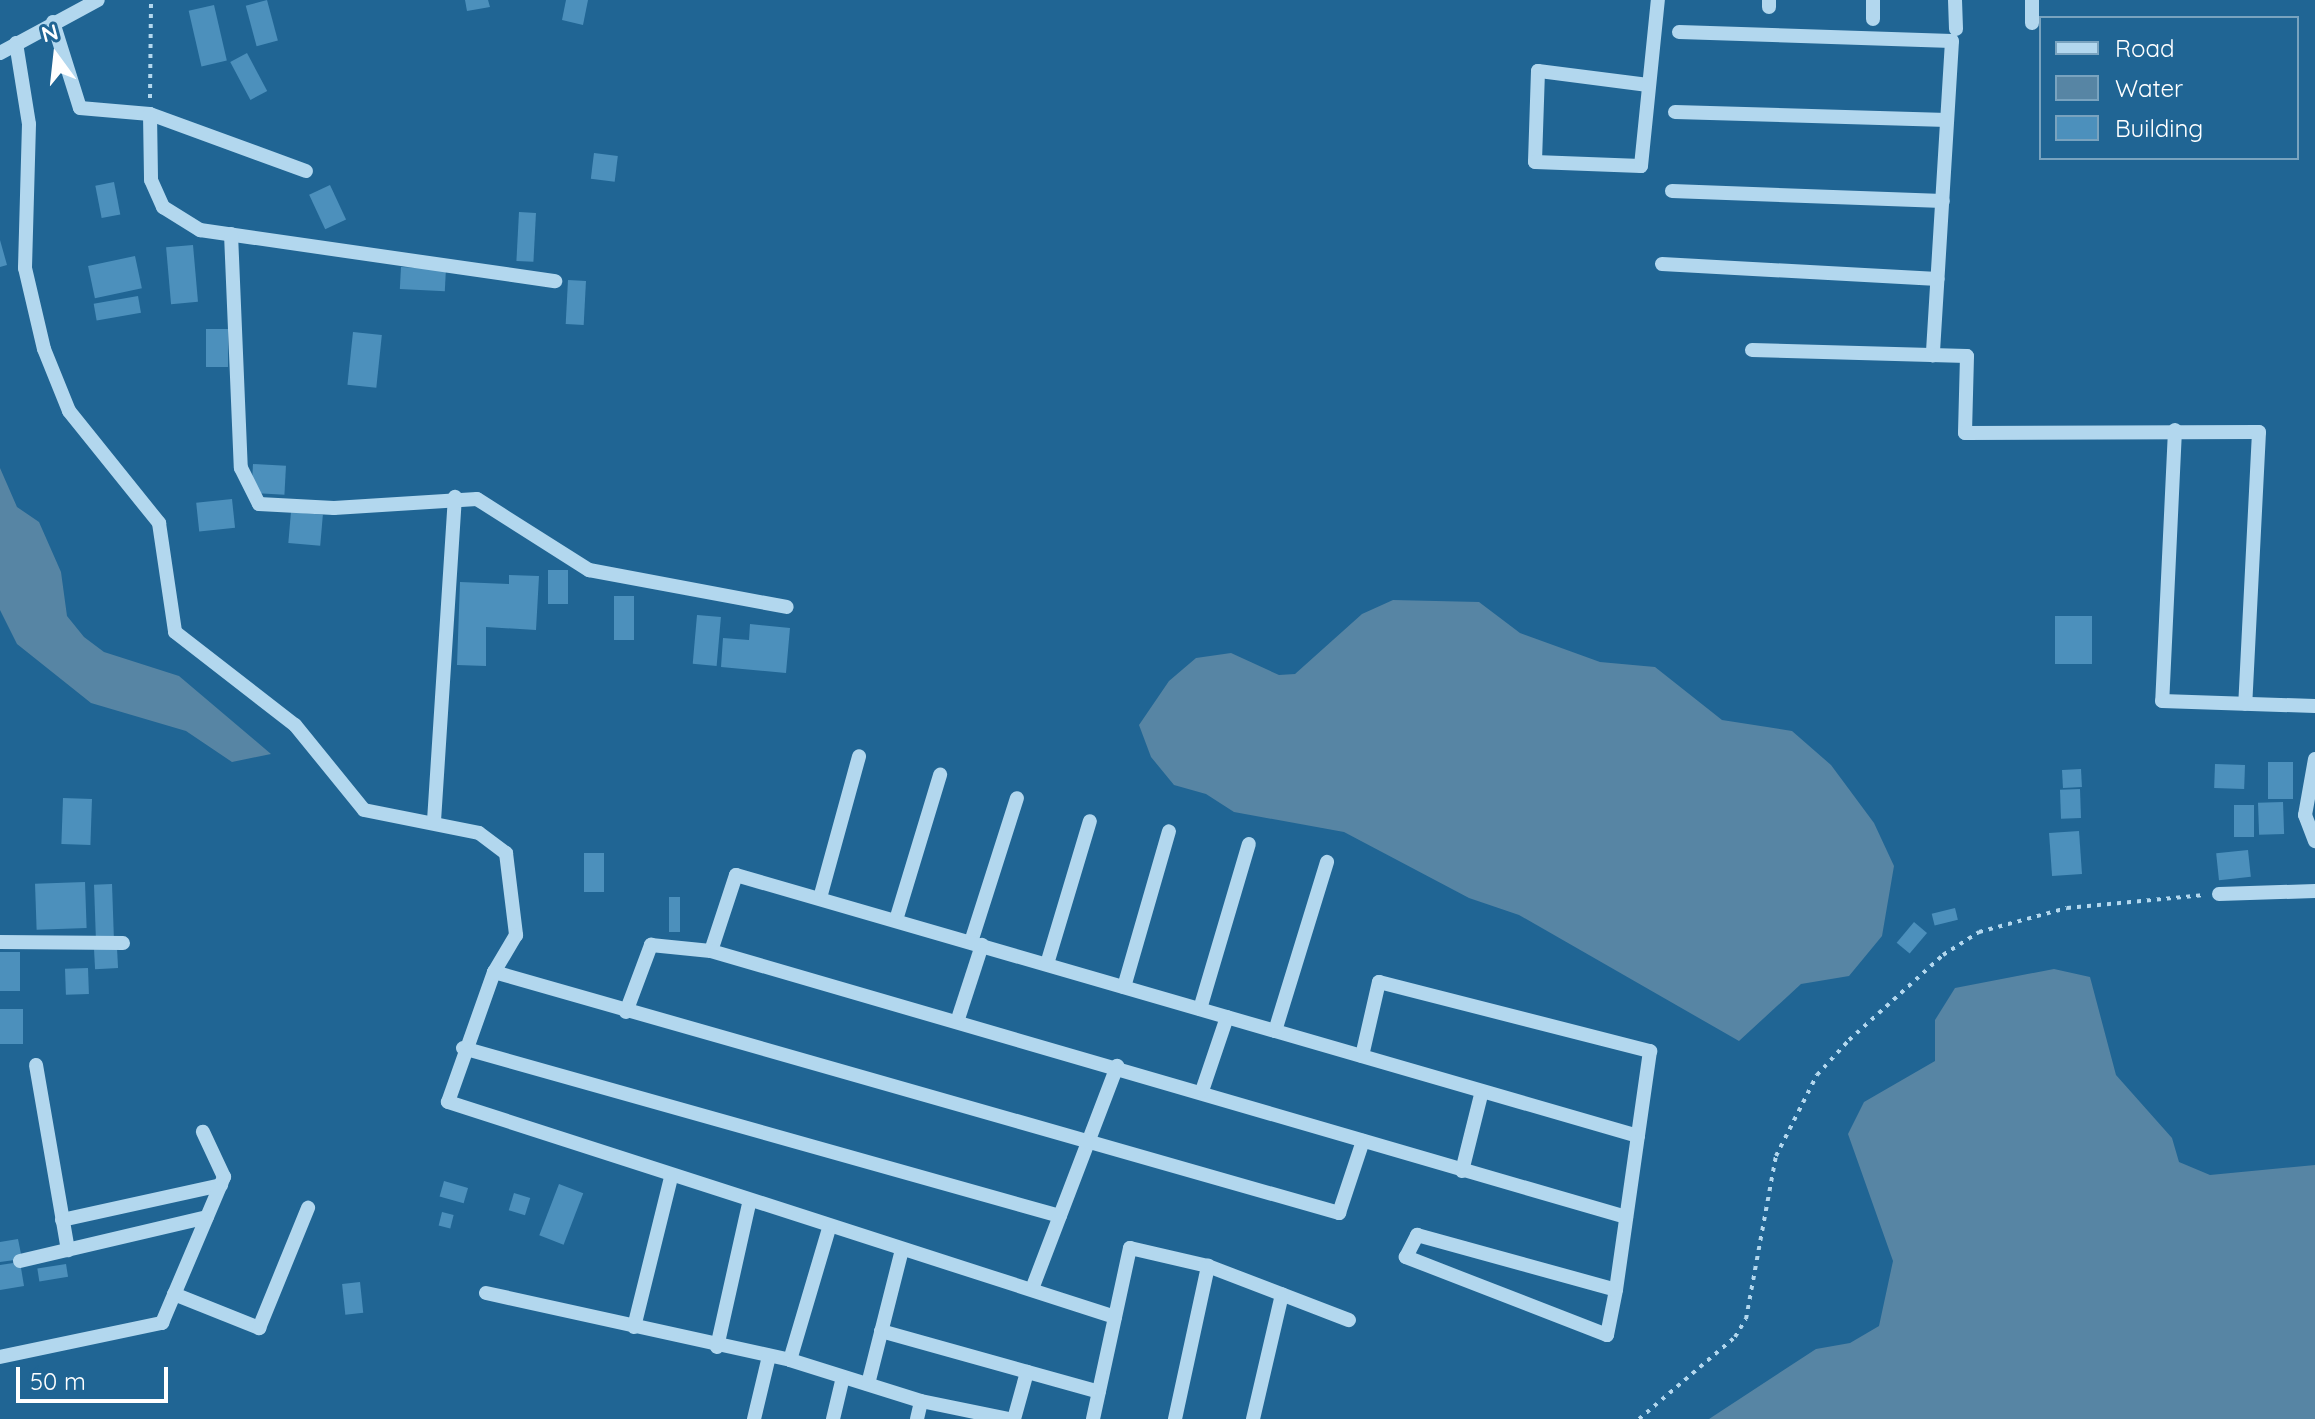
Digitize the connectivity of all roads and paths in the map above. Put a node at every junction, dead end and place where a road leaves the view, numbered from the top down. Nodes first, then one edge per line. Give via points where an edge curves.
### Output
1 (98, 0) edge
2 (151, 0) edge
3 (1658, 0) edge
4 (1873, 0) edge
5 (1955, 0) edge
6 (2032, 0) edge
7 (1873, 19) dead end
8 (53, 22) junction
9 (2032, 23) dead end
10 (1956, 29) dead end
11 (1679, 32) dead end
12 (16, 43) junction
13 (0, 53) edge
14 (1648, 85) junction
15 (1675, 112) dead end
16 (150, 114) junction
17 (1947, 120) junction
18 (306, 171) dead end
19 (1672, 191) dead end
20 (1943, 201) junction
21 (231, 234) junction
22 (1662, 264) dead end
23 (1938, 279) junction
24 (555, 281) dead end
25 (1752, 350) dead end
26 (1933, 355) junction
27 (2175, 430) junction
28 (455, 497) junction
29 (787, 607) dead end
30 (2245, 704) junction
31 (2315, 706) edge
32 (859, 756) dead end
33 (2315, 759) edge
34 (940, 775) dead end
35 (1017, 798) dead end
36 (434, 821) junction
37 (1090, 821) dead end
38 (1169, 831) dead end
39 (2315, 841) edge
40 (1249, 844) dead end
41 (1327, 862) dead end
42 (2315, 891) edge
43 (2219, 894) joint
44 (820, 898) junction
45 (896, 920) junction
46 (0, 942) edge
47 (123, 943) dead end
48 (977, 944) junction
49 (711, 951) junction
50 (1047, 964) junction
51 (494, 972) junction
52 (1124, 987) junction
53 (1200, 1009) junction
54 (626, 1012) junction
55 (1227, 1017) junction
56 (958, 1019) junction
57 (1275, 1031) junction
58 (463, 1048) junction
59 (1362, 1056) junction
60 (36, 1065) dead end
61 (1117, 1066) junction
62 (1202, 1091) junction
63 (1482, 1091) junction
64 (203, 1132) dead end
65 (1638, 1136) junction
66 (1363, 1141) junction
67 (1087, 1143) junction
68 (1462, 1171) junction
69 (671, 1178) junction
70 (221, 1185) junction
71 (749, 1204) junction
72 (308, 1208) dead end
73 (1060, 1216) junction
74 (207, 1217) junction
75 (1626, 1217) junction
76 (62, 1220) junction
77 (829, 1228) junction
78 (68, 1250) junction
79 (902, 1250) junction
80 (20, 1261) dead end
81 (1208, 1266) junction
82 (1032, 1289) junction
83 (1616, 1290) junction
84 (486, 1293) dead end
85 (174, 1294) junction
86 (1282, 1294) junction
87 (1115, 1317) junction
88 (1349, 1320) dead end
89 (634, 1327) junction
90 (881, 1331) junction
91 (717, 1347) junction
92 (769, 1356) junction
93 (0, 1357) edge
94 (790, 1360) junction
95 (1027, 1372) junction
96 (843, 1377) junction
97 (868, 1384) junction
98 (1099, 1392) junction
99 (921, 1401) junction
100 (754, 1419) edge
101 (833, 1419) edge
102 (917, 1419) edge
103 (1011, 1419) edge
104 (1093, 1419) edge
105 (1175, 1419) edge
106 (1253, 1419) edge
107 (1639, 1419) edge

1 - 8 street
2 - 16 path
3 - 14 street
4 - 7 street
5 - 10 street
6 - 9 street
8 - 12 street
8 - 16 street via 80,108
11 - 17 street via 1952,41
12 - 13 street
12 - 36 street via 29,124 25,268 44,349 69,411 159,523 175,632 295,725 364,810
14 - 14 street via 1538,71 1535,162 1641,166
15 - 17 street
16 - 18 street
16 - 21 street via 151,180 163,207 200,230
17 - 20 street
19 - 20 street
20 - 23 street
21 - 24 street
21 - 28 street via 233,386 249,494 271,506 334,508
22 - 23 street
23 - 26 street
25 - 26 street
26 - 27 street via 1967,356 1965,433
27 - 30 street via 2162,701
27 - 30 street via 2259,432
28 - 29 street via 501,508 589,570
28 - 36 street
30 - 31 street
32 - 44 street
33 - 39 street via 2305,815
34 - 45 street
35 - 48 street
36 - 51 street via 479,833 512,866 516,935
37 - 50 street
38 - 52 street
40 - 53 street
41 - 57 street
42 - 43 street
43 - 107 path via 2105,902 2003,923 1961,942 1894,998 1817,1075 1790,1121 1770,1177 1746,1319 1735,1337
44 - 45 street
44 - 49 street via 736,875
45 - 48 street
46 - 47 street
48 - 50 street
48 - 56 street
49 - 54 street via 651,945
49 - 56 street
50 - 52 street
51 - 54 street
51 - 58 street
52 - 53 street
53 - 55 street
54 - 67 street
55 - 57 street
55 - 62 street
56 - 61 street
57 - 59 street
58 - 69 street via 448,1102
58 - 73 street
59 - 63 street
59 - 65 street via 1379,982 1650,1051
60 - 76 street
61 - 62 street
61 - 67 street
62 - 66 street
63 - 65 street
63 - 68 street
64 - 70 street via 224,1177
65 - 75 street
66 - 67 street via 1339,1213
66 - 68 street
67 - 73 street
68 - 75 street
69 - 71 street
69 - 89 street
70 - 74 street
70 - 76 street
71 - 77 street
71 - 91 street
72 - 85 street via 259,1328
73 - 82 street
74 - 78 street
74 - 85 street
75 - 83 street
76 - 78 street
77 - 79 street
77 - 94 street
78 - 80 street
79 - 82 street
79 - 90 street
81 - 86 street
81 - 87 street via 1130,1248
81 - 105 street
82 - 87 street
83 - 83 street via 1417,1235 1406,1257 1607,1335
84 - 89 street
85 - 93 street via 162,1323
86 - 88 street
86 - 106 street
87 - 98 street
89 - 91 street
90 - 95 street
90 - 97 street
91 - 92 street
92 - 94 street
92 - 100 street
94 - 96 street
95 - 98 street
95 - 103 street
96 - 97 street
96 - 101 street
97 - 99 street
98 - 104 street
99 - 102 street
99 - 103 street

